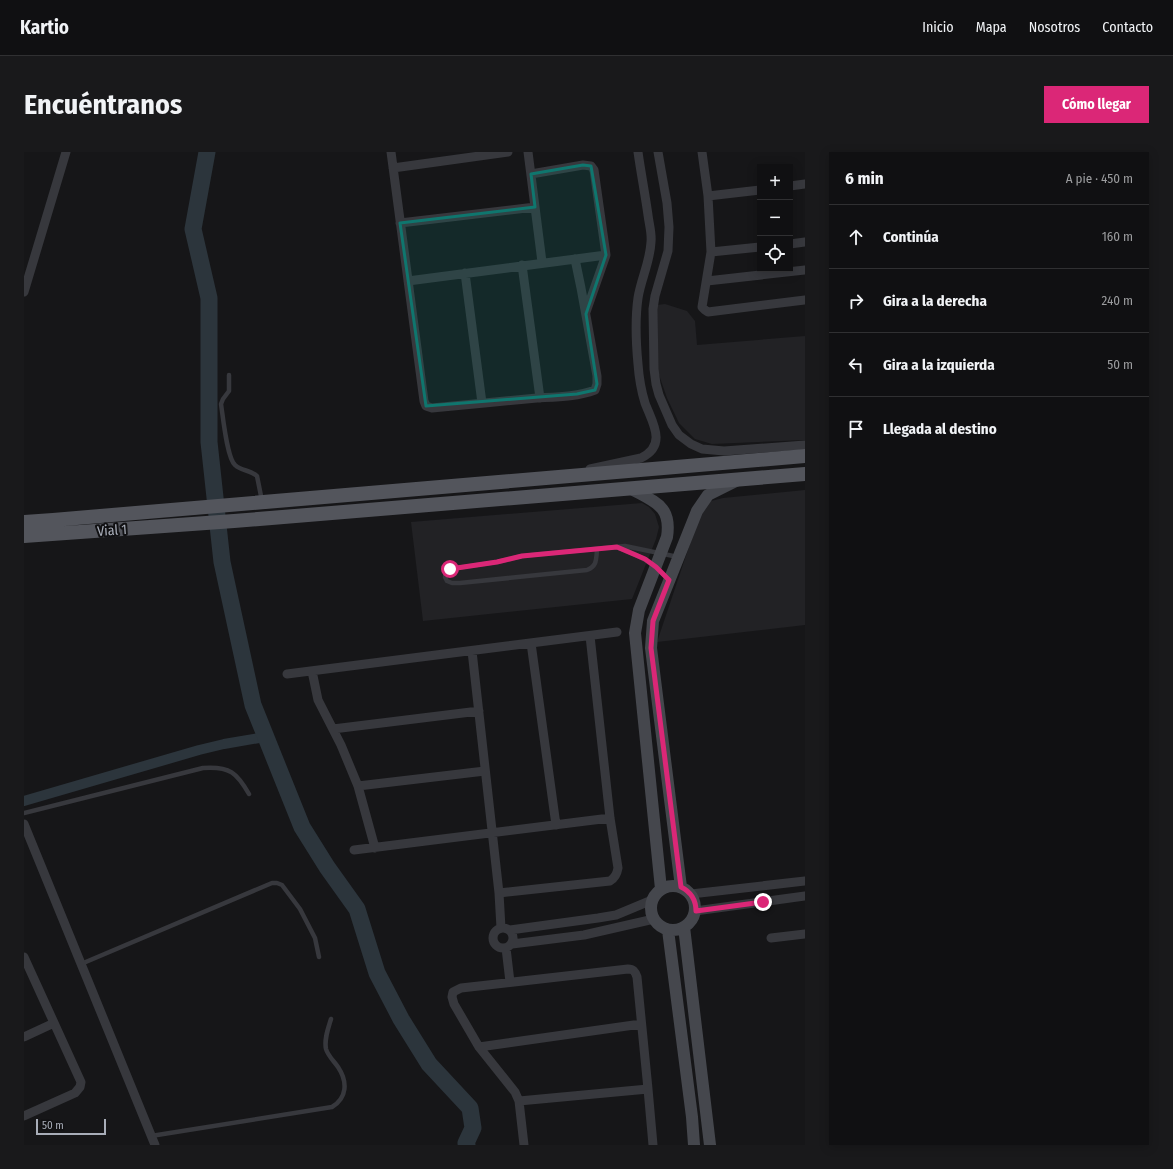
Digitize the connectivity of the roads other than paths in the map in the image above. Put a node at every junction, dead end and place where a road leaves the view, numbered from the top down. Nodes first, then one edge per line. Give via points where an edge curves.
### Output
1 (66, 152) edge
2 (391, 152) edge
3 (508, 152) edge
4 (528, 152) edge
5 (638, 152) edge
6 (658, 152) edge
7 (702, 152) edge
8 (393, 168) junction
9 (531, 174) junction
10 (805, 184) edge
11 (793, 186) edge
12 (757, 190) edge
13 (708, 196) junction
14 (535, 207) junction
15 (400, 223) junction
16 (805, 242) edge
17 (793, 244) edge
18 (757, 247) edge
19 (711, 252) junction
20 (606, 255) junction
21 (575, 259) junction
22 (542, 262) junction
23 (522, 265) junction
24 (805, 270) edge
25 (465, 273) junction
26 (408, 281) junction
27 (707, 281) junction
28 (24, 292) edge
29 (805, 300) edge
30 (637, 309) junction
31 (653, 309) junction
32 (586, 314) junction
33 (228, 375) dead end
34 (656, 384) junction
35 (641, 388) junction
36 (540, 398) junction
37 (482, 403) junction
38 (805, 445) edge
39 (805, 456) edge
40 (805, 474) edge
41 (572, 476) junction
42 (741, 479) junction
43 (630, 488) junction
44 (262, 502) junction
45 (24, 522) edge
46 (24, 536) edge
47 (617, 547) junction
48 (597, 550) junction
49 (661, 554) junction
50 (678, 557) junction
51 (656, 567) junction
52 (669, 580) junction
53 (617, 632) dead end
54 (590, 636) junction
55 (531, 643) junction
56 (472, 651) junction
57 (312, 671) junction
58 (287, 674) dead end
59 (479, 712) junction
60 (333, 729) junction
61 (485, 771) junction
62 (358, 786) junction
63 (249, 794) dead end
64 (24, 813) edge
65 (610, 818) junction
66 (24, 824) edge
67 (556, 825) junction
68 (492, 833) junction
69 (375, 848) junction
70 (354, 850) dead end
71 (802, 882) edge
72 (762, 886) junction
73 (681, 887) junction
74 (661, 889) junction
75 (499, 893) junction
76 (691, 894) junction
77 (802, 897) edge
78 (652, 900) junction
79 (763, 902) junction
80 (696, 911) junction
81 (654, 919) junction
82 (549, 925) junction
83 (684, 927) junction
84 (501, 928) junction
85 (510, 930) junction
86 (668, 930) junction
87 (805, 934) edge
88 (771, 938) dead end
89 (551, 939) junction
90 (509, 946) junction
91 (319, 956) dead end
92 (24, 957) edge
93 (81, 964) junction
94 (510, 982) junction
95 (331, 1019) dead end
96 (54, 1023) junction
97 (641, 1024) junction
98 (24, 1037) edge
99 (479, 1047) junction
100 (648, 1089) junction
101 (519, 1101) junction
102 (24, 1116) edge
103 (153, 1141) edge
104 (524, 1145) edge
105 (653, 1145) edge
106 (694, 1145) edge
107 (710, 1145) edge

1 - 28 street
2 - 8 street
3 - 8 street
4 - 9 street
5 - 30 street via 651,240
6 - 31 street via 670,227 668,251
7 - 13 street
8 - 15 street
9 - 14 street
9 - 20 street via 583,165 592,166
10 - 11 street
12 - 13 street
13 - 19 street
14 - 15 street
14 - 22 street
15 - 26 street
16 - 17 street
18 - 19 street
19 - 27 street
20 - 21 street
20 - 32 street
21 - 22 street
21 - 32 street
22 - 23 street
23 - 25 street
23 - 36 street
24 - 27 street
25 - 26 street
25 - 37 street
26 - 37 street via 426,406 432,408
27 - 29 street via 702,307 708,312
30 - 31 street
30 - 35 street via 637,356
31 - 34 street
32 - 36 street via 597,376 595,390
33 - 44 lane via 229,391 221,404 230,456 239,468 257,476
34 - 35 street
34 - 38 street via 672,425 679,435 702,449 724,451
35 - 41 street via 656,429 654,447 649,454 641,458 591,468
36 - 37 street
39 - 41 main road, Vial 1
40 - 42 main road, Vial 1
41 - 44 main road, Vial 1
42 - 43 main road, Vial 1
42 - 50 street via 708,495 697,511
43 - 46 main road, Vial 1
43 - 49 street via 658,504 668,517 667,537
44 - 45 main road, Vial 1
47 - 48 lane
47 - 49 lane via 632,547
47 - 51 lane
48 - 48 lane via 522,556 457,567 450,569 445,576 447,582 460,583 587,570 595,565
49 - 50 lane
49 - 51 street
50 - 52 street
51 - 52 lane
51 - 74 street via 639,610 635,633
52 - 73 street via 653,621 651,648
53 - 54 street
54 - 55 street
54 - 65 street
55 - 56 street
55 - 67 street
56 - 57 street
56 - 59 street
57 - 58 street
57 - 60 street via 318,700
59 - 60 street
59 - 61 street
60 - 62 street
61 - 62 street
61 - 68 street
62 - 69 street
63 - 64 lane via 241,779 235,774 228,770 204,768
65 - 67 street
65 - 75 street via 618,868 613,879
66 - 93 street
67 - 68 street
68 - 69 street
68 - 75 street
69 - 70 street
71 - 72 street
71 - 77 street
72 - 76 street
72 - 79 street
73 - 74 street
73 - 76 street
74 - 78 street
75 - 84 street
76 - 80 street
77 - 79 street
78 - 81 street via 651,913
78 - 82 street via 616,914
79 - 80 street
80 - 83 street via 694,918
81 - 86 street via 657,924
81 - 89 street via 584,935
82 - 85 street
82 - 89 street
83 - 86 street
83 - 107 street
84 - 85 street
84 - 90 street via 493,935 493,942 499,947
85 - 90 street via 514,937
86 - 106 street
87 - 88 street
89 - 90 street
90 - 94 street
91 - 93 lane via 315,938 300,909 282,885 272,883
92 - 96 street
93 - 103 street
94 - 97 street via 632,969 637,977
94 - 99 street via 461,988 453,992 454,1004
95 - 103 lane via 325,1041 327,1054 343,1075 344,1091 338,1103 332,1107
96 - 98 street
96 - 102 street via 80,1077 80,1087 75,1093
97 - 99 street
97 - 100 street
99 - 101 street via 515,1092
100 - 101 street
100 - 105 street
101 - 104 street

